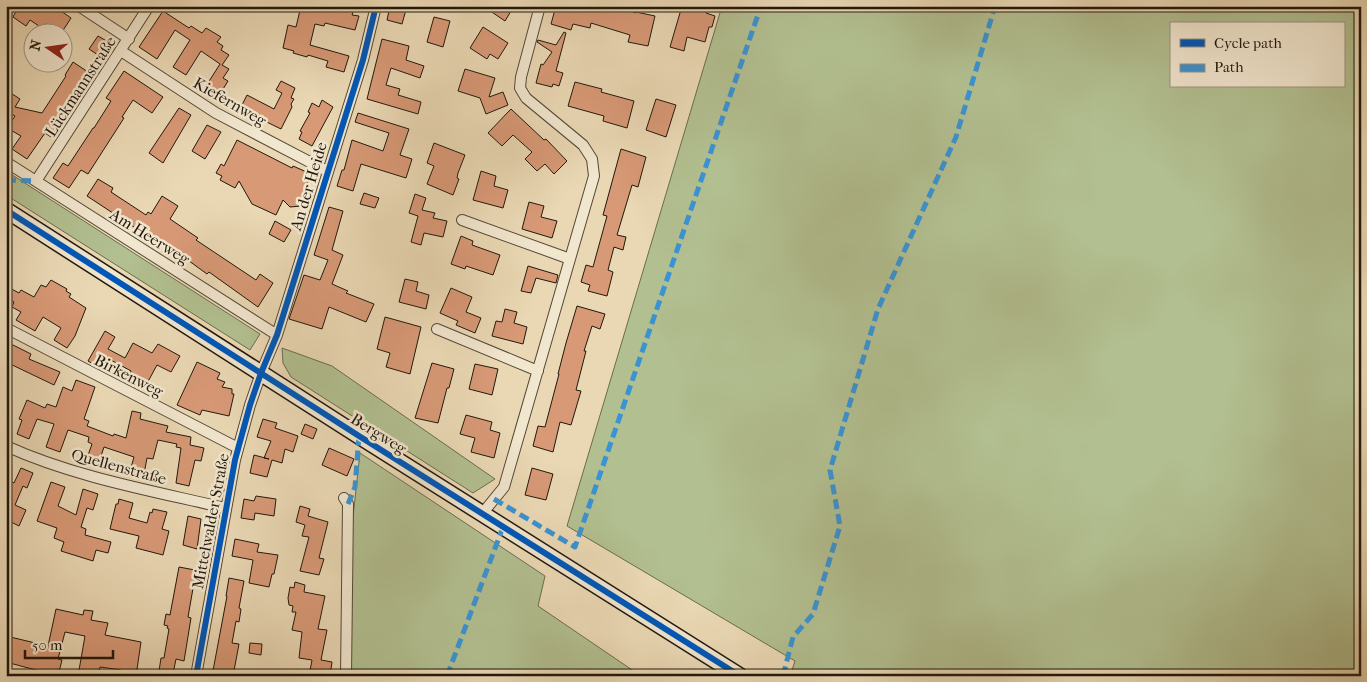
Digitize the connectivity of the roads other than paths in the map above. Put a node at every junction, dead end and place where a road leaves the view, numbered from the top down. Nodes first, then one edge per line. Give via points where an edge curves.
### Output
1 (79, 6) edge
2 (149, 6) edge
3 (376, 6) edge
4 (540, 6) edge
5 (129, 39) junction
6 (121, 52) junction
7 (6, 162) edge
8 (327, 171) junction
9 (36, 181) junction
10 (6, 210) edge
11 (462, 220) dead end
12 (570, 260) junction
13 (6, 328) edge
14 (437, 329) dead end
15 (277, 335) junction
16 (538, 371) junction
17 (261, 373) junction
18 (6, 446) edge
19 (238, 448) junction
20 (344, 498) dead end
21 (225, 508) junction
22 (482, 514) junction
23 (196, 676) edge
24 (346, 676) edge
25 (740, 676) edge

1 - 5 street
2 - 5 street, Lückmannstraße
3 - 8 street, An der Heide via 363,60
4 - 12 street via 520,88 526,98 583,145 592,159 594,176
5 - 6 street, Lückmannstraße
6 - 8 street, Kiefernweg via 216,113
6 - 9 street, Lückmannstraße
7 - 9 street, Am Heerweg
8 - 15 street, An der Heide
9 - 15 street, Am Heerweg
10 - 17 main road, Bergweg
11 - 12 street
12 - 16 street
13 - 19 street, Birkenweg
14 - 16 street
15 - 17 street, An der Heide
16 - 22 street via 504,487
17 - 19 street, Mittelwalder Straße
17 - 22 main road, Bergweg
18 - 21 street, Quellenstraße via 118,483
19 - 21 street, Mittelwalder Straße
20 - 24 street via 348,504
21 - 23 street, Mittelwalder Straße
22 - 25 main road, Bergweg

